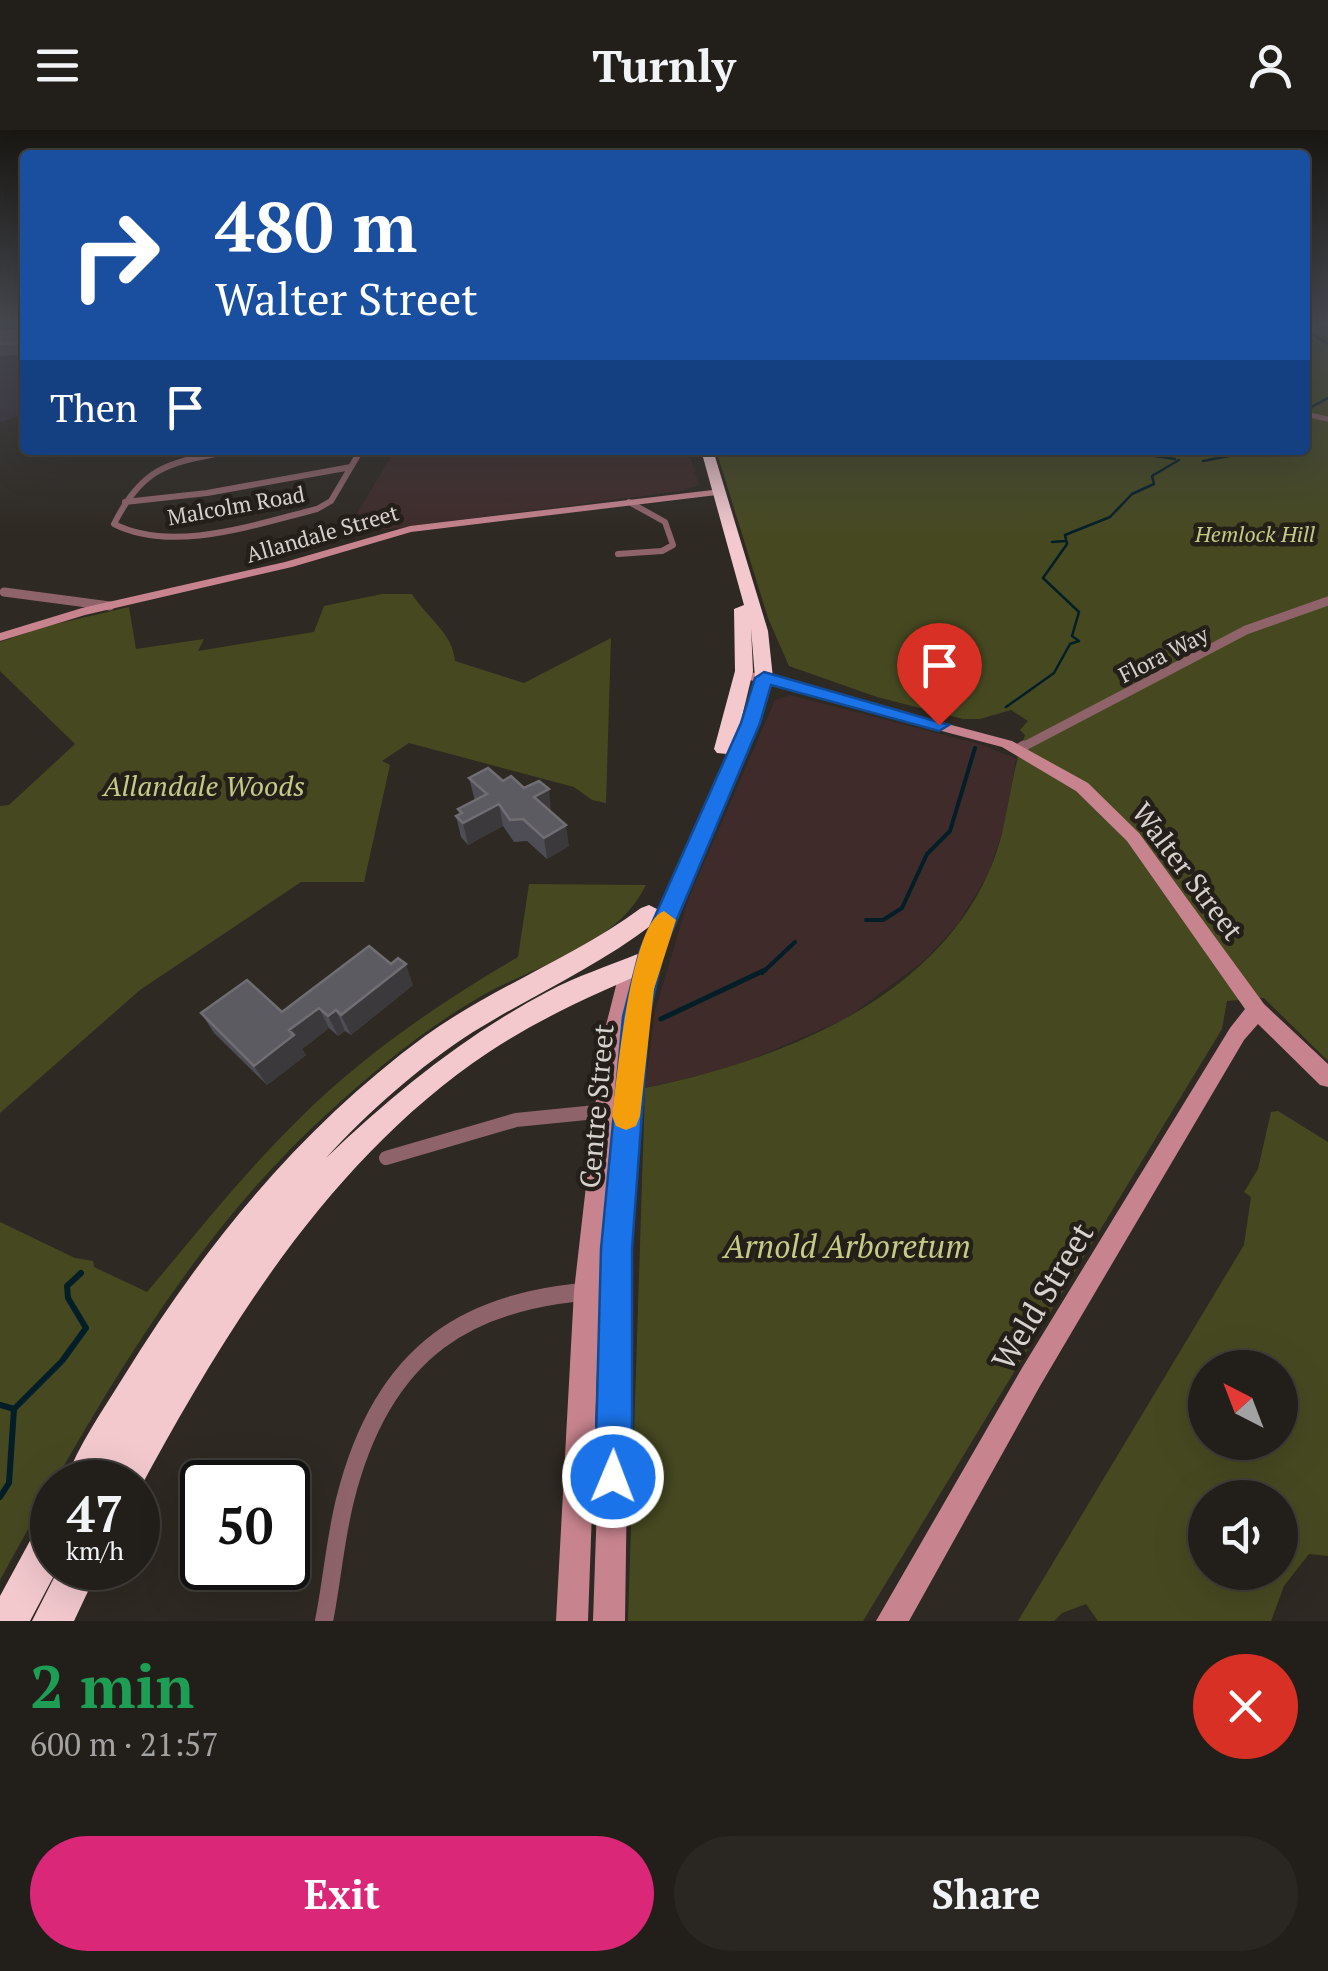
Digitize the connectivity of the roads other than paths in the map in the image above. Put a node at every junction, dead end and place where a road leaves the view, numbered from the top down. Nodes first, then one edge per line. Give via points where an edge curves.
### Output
1 (209, 455) edge
2 (358, 455) edge
3 (700, 455) edge
4 (708, 455) edge
5 (351, 467) junction
6 (715, 492) junction
7 (125, 502) junction
8 (629, 502) junction
9 (618, 554) dead end
10 (4, 592) dead end
11 (1328, 601) edge
12 (110, 606) junction
13 (0, 638) edge
14 (754, 676) junction
15 (1020, 749) junction
16 (650, 914) junction
17 (639, 964) junction
18 (1256, 1010) junction
19 (1328, 1078) edge
20 (616, 1111) junction
21 (386, 1158) dead end
22 (601, 1290) junction
23 (127, 1438) junction
24 (105, 1460) edge
25 (125, 1460) edge
26 (580, 1477) junction
27 (613, 1477) junction
28 (30, 1580) edge
29 (68, 1590) edge
30 (8, 1621) edge
31 (52, 1621) edge
32 (324, 1621) edge
33 (572, 1621) edge
34 (608, 1621) edge
35 (892, 1621) edge

1 - 7 street via 161,464
2 - 5 street, Malcolm Road
3 - 6 highway, Centre Street
4 - 6 highway, Centre Street
5 - 7 street
5 - 7 street, Malcolm Road via 324,506 174,536 118,528 114,520
6 - 8 street, Allandale Street
6 - 14 highway, Centre Street
8 - 9 street via 665,522 672,545
8 - 12 street, Allandale Street via 410,529
10 - 12 street
11 - 15 street, Flora Way via 1246,630
12 - 13 street, Allandale Street
14 - 15 street, Walter Street
14 - 16 highway, Centre Street
14 - 17 highway, Centre Street via 753,716
15 - 18 street, Walter Street via 1082,787 1115,818
16 - 17 highway, Centre Street
16 - 23 highway via 604,948 502,1000 438,1042 327,1136 207,1279
17 - 20 street, Centre Street via 613,1037
17 - 23 highway via 560,995 475,1045 413,1093 349,1153 243,1280
18 - 19 street, Walter Street
18 - 35 street, Weld Street via 1031,1376
20 - 21 street via 516,1120
20 - 22 street, Centre Street
22 - 26 street, Centre Street
22 - 27 street, Centre Street
22 - 32 street via 523,1299 468,1320 410,1370 368,1432 345,1498
23 - 24 highway
23 - 25 highway
26 - 27 street
26 - 33 street, Centre Street
27 - 34 street, Centre Street
28 - 30 highway
29 - 31 highway

